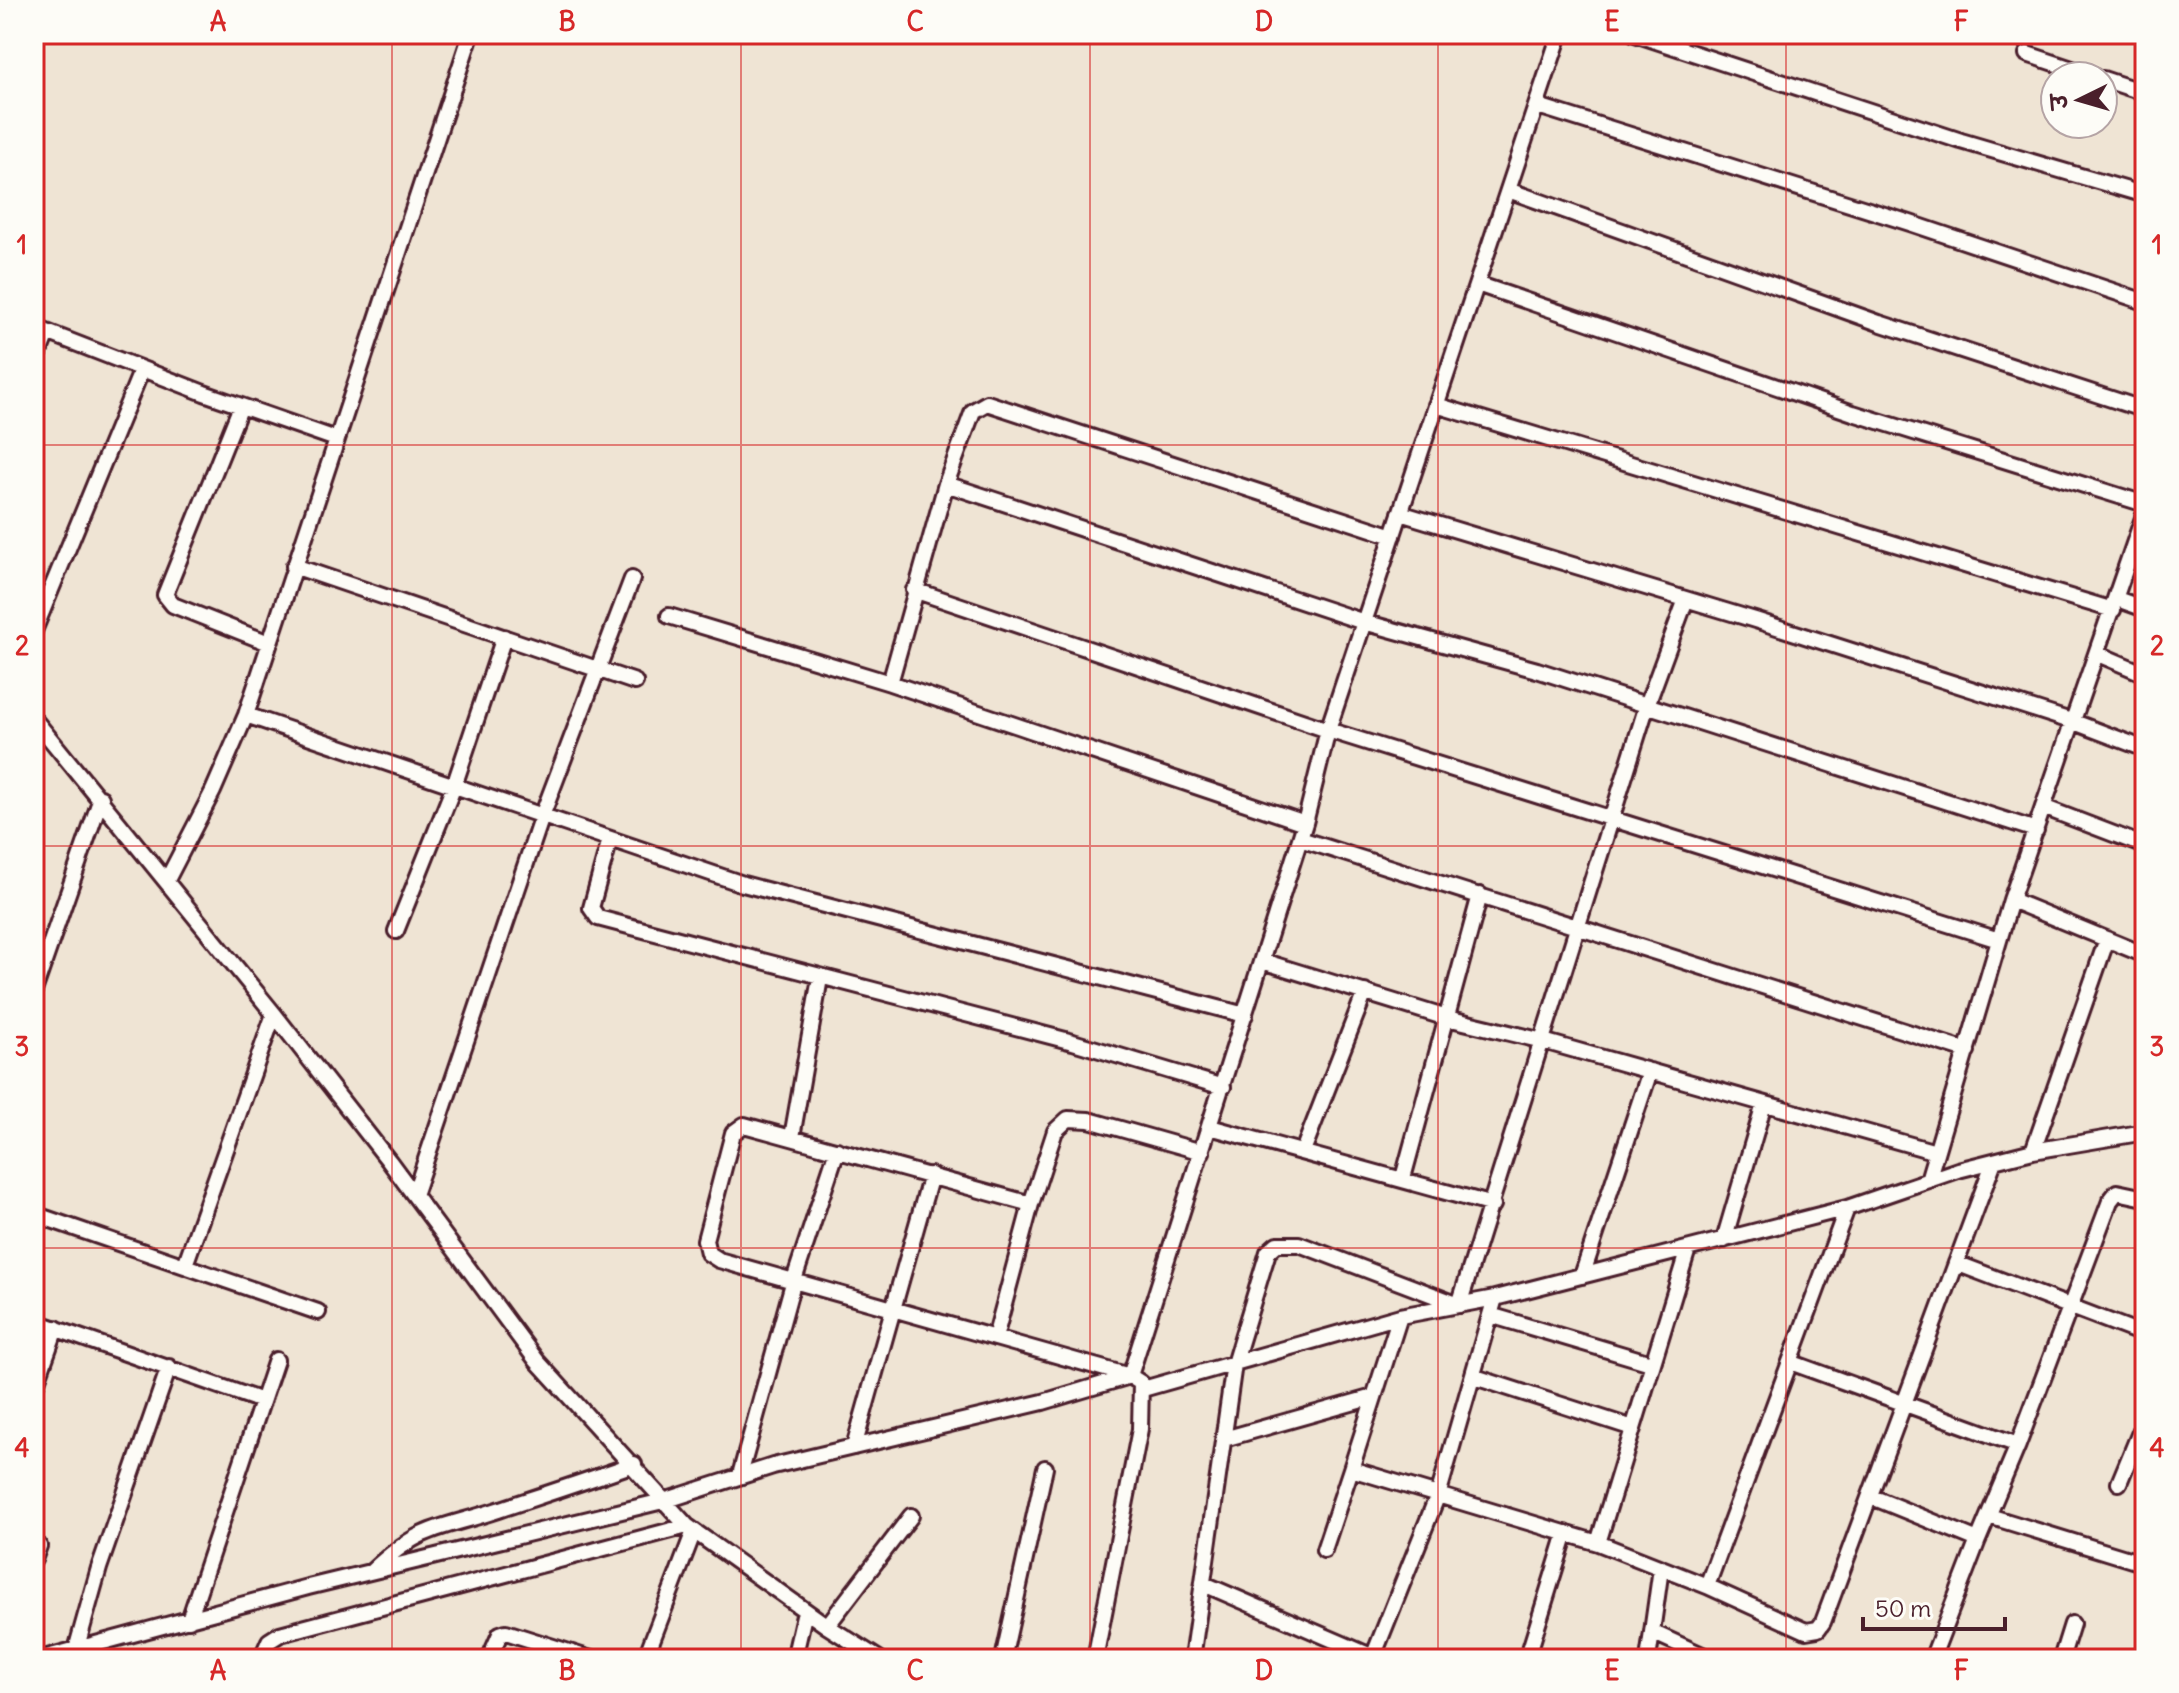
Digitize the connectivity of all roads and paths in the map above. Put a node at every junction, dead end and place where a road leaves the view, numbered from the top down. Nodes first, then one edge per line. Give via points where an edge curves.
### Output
1 (471, 34) edge
2 (1560, 34) edge
3 (1635, 34) edge
4 (2027, 54) dead end
5 (2045, 60) edge
6 (2119, 84) edge
7 (2145, 93) edge
8 (1538, 106) junction
9 (1508, 190) junction
10 (2145, 195) edge
11 (1477, 284) junction
12 (2145, 302) edge
13 (41, 330) edge
14 (34, 365) edge
15 (142, 369) junction
16 (1436, 405) junction
17 (241, 406) junction
18 (2145, 410) edge
19 (336, 439) junction
20 (946, 484) junction
21 (2145, 504) edge
22 (2145, 512) edge
23 (1400, 513) junction
24 (1393, 536) junction
25 (294, 566) junction
26 (632, 579) dead end
27 (914, 590) junction
28 (1685, 602) junction
29 (2115, 604) junction
30 (2145, 609) edge
31 (669, 616) dead end
32 (1364, 622) junction
33 (34, 631) edge
34 (504, 637) junction
35 (269, 643) junction
36 (2098, 654) junction
37 (598, 670) junction
38 (2145, 674) edge
39 (635, 682) dead end
40 (890, 683) junction
41 (1647, 705) junction
42 (246, 715) junction
43 (34, 719) edge
44 (2074, 722) junction
45 (1328, 730) junction
46 (2145, 749) edge
47 (454, 786) junction
48 (101, 798) junction
49 (2043, 807) junction
50 (542, 816) junction
51 (1613, 820) junction
52 (1305, 823) junction
53 (2036, 830) junction
54 (610, 839) junction
55 (1300, 839) junction
56 (2145, 846) edge
57 (167, 880) junction
58 (1480, 895) junction
59 (2011, 900) junction
60 (1580, 927) junction
61 (396, 931) dead end
62 (2107, 939) junction
63 (1999, 940) junction
64 (2145, 955) edge
65 (1262, 961) junction
66 (820, 978) junction
67 (34, 991) edge
68 (1365, 992) junction
69 (274, 1014) junction
70 (1245, 1015) junction
71 (1447, 1018) junction
72 (1543, 1041) junction
73 (1967, 1051) junction
74 (1650, 1071) junction
75 (1223, 1087) junction
76 (1764, 1104) junction
77 (1210, 1127) junction
78 (2145, 1132) edge
79 (792, 1137) junction
80 (837, 1150) junction
81 (1303, 1151) junction
82 (2033, 1151) junction
83 (1202, 1152) junction
84 (1936, 1152) junction
85 (1994, 1161) junction
86 (931, 1175) junction
87 (1403, 1178) junction
88 (1928, 1180) junction
89 (414, 1195) junction
90 (2145, 1198) edge
91 (1031, 1204) junction
92 (1493, 1205) junction
93 (1847, 1208) junction
94 (34, 1214) edge
95 (1724, 1240) junction
96 (1688, 1249) junction
97 (1956, 1263) junction
98 (185, 1265) junction
99 (1582, 1276) junction
100 (793, 1283) junction
101 (1495, 1298) junction
102 (1459, 1305) junction
103 (2070, 1306) junction
104 (894, 1308) junction
105 (318, 1312) dead end
106 (1490, 1315) junction
107 (1400, 1316) junction
108 (34, 1321) edge
109 (56, 1328) junction
110 (2145, 1335) edge
111 (995, 1338) junction
112 (276, 1360) dead end
113 (1790, 1362) junction
114 (1651, 1363) junction
115 (1234, 1364) junction
116 (169, 1367) junction
117 (1130, 1376) junction
118 (1475, 1377) junction
119 (1143, 1389) junction
120 (34, 1390) edge
121 (1373, 1397) junction
122 (262, 1401) junction
123 (1905, 1405) junction
124 (2145, 1420) edge
125 (1633, 1428) junction
126 (1224, 1439) junction
127 (2018, 1445) junction
128 (854, 1447) junction
129 (634, 1464) junction
130 (1045, 1468) dead end
131 (1351, 1469) junction
132 (740, 1475) junction
133 (2119, 1483) dead end
134 (1439, 1492) junction
135 (1872, 1497) junction
136 (680, 1516) junction
137 (911, 1516) dead end
138 (1989, 1516) junction
139 (1566, 1533) junction
140 (1978, 1540) junction
141 (1598, 1543) junction
142 (39, 1546) dead end
143 (1324, 1550) dead end
144 (34, 1560) edge
145 (2145, 1564) edge
146 (1661, 1568) junction
147 (372, 1571) junction
148 (1204, 1584) junction
149 (1707, 1586) junction
150 (805, 1611) junction
151 (189, 1620) junction
152 (2072, 1624) dead end
153 (827, 1626) junction
154 (1652, 1632) junction
155 (76, 1650) junction
156 (1376, 1658) edge
157 (40, 1659) edge
158 (261, 1659) edge
159 (489, 1659) edge
160 (591, 1659) edge
161 (645, 1659) edge
162 (794, 1659) edge
163 (879, 1659) edge
164 (1003, 1659) edge
165 (1095, 1659) edge
166 (1192, 1659) edge
167 (1527, 1659) edge
168 (1648, 1659) edge
169 (1711, 1659) edge
170 (1932, 1659) edge
171 (2061, 1659) edge

1 - 19 street
2 - 8 street
3 - 10 street
4 - 5 street
6 - 7 street
8 - 9 street
8 - 12 street
9 - 11 street
9 - 18 street via 1879,323
11 - 16 street
11 - 21 street via 1853,413
13 - 14 street
13 - 15 street
15 - 17 street
15 - 33 street
16 - 23 street
16 - 29 street
17 - 19 street
17 - 35 street via 165,595 173,605
19 - 25 street
20 - 24 street via 973,411 987,403
20 - 27 street
20 - 32 street
22 - 29 street
23 - 24 street
23 - 28 street
24 - 32 street
25 - 34 street
25 - 35 street
26 - 37 street
27 - 40 street
27 - 45 street
28 - 41 street
28 - 44 street
29 - 30 street
29 - 36 street
31 - 40 street
32 - 41 street
32 - 45 street
34 - 37 street
34 - 47 street
35 - 42 street
36 - 38 street
36 - 44 street
37 - 39 street
37 - 50 street
40 - 52 street
41 - 51 street
41 - 53 street
42 - 47 street
42 - 57 street
43 - 48 street
44 - 46 street
44 - 49 street
45 - 51 street
45 - 52 street
47 - 50 street
47 - 61 street
48 - 57 street
48 - 67 street
49 - 53 street
49 - 56 street
50 - 54 street
50 - 89 street
51 - 60 street
51 - 63 street
52 - 55 street
53 - 59 street
54 - 66 street via 591,904 594,916
54 - 70 street via 743,884
55 - 58 street
55 - 65 street
57 - 69 street
58 - 60 street
58 - 71 street
59 - 62 street
59 - 63 street
60 - 72 street
60 - 73 street
62 - 64 street
62 - 82 street
63 - 73 street
65 - 68 street
65 - 70 street
66 - 75 street via 1073,1042
66 - 79 street
68 - 71 street
68 - 81 street
69 - 89 street
69 - 98 street
70 - 75 street
71 - 72 street
71 - 87 street
72 - 74 street
72 - 92 street
73 - 84 street
74 - 76 street
74 - 99 street
75 - 77 street
76 - 84 street
76 - 95 street
77 - 81 street
77 - 83 street
78 - 82 street
79 - 80 street
79 - 100 street via 750,1126 737,1128 705,1247 719,1260
80 - 86 street
80 - 100 street
81 - 87 street
82 - 85 street
83 - 91 street via 1089,1120 1068,1119 1055,1131
83 - 117 street
84 - 88 street
85 - 88 street
85 - 97 street
86 - 91 street
86 - 104 street
87 - 92 street
88 - 93 street
89 - 129 street via 537,1361
90 - 103 street via 2124,1191 2113,1196
91 - 111 street
92 - 102 street
93 - 95 street
93 - 113 street
94 - 98 street
95 - 96 street
96 - 99 street
96 - 114 street
97 - 103 street
97 - 123 street
98 - 105 street
99 - 101 street
100 - 104 street
100 - 132 street
101 - 102 street
101 - 106 street
102 - 107 street
102 - 115 street via 1299,1244 1277,1244 1265,1260
103 - 110 street
103 - 127 street
104 - 111 street
104 - 128 street
106 - 114 street
106 - 118 street
107 - 115 street
107 - 121 street
108 - 109 street
109 - 116 street
109 - 120 street
111 - 117 street
112 - 122 street
113 - 123 street
113 - 149 street
114 - 125 street
115 - 119 street
115 - 126 street
116 - 122 street
116 - 155 street
117 - 119 street
117 - 128 street
118 - 125 street
118 - 134 street
119 - 165 street via 1140,1429
121 - 126 street
121 - 131 street
122 - 151 street
123 - 127 street
123 - 135 street
124 - 133 street
125 - 141 street
126 - 148 street
127 - 138 street
128 - 132 street
129 - 136 street
129 - 147 street via 445,1523 401,1544
130 - 164 street
131 - 134 street
131 - 143 street
132 - 136 street
134 - 139 street
134 - 156 street
135 - 140 street
135 - 149 street via 1818,1629 1806,1631
136 - 147 street
136 - 150 street
136 - 158 street via 280,1634 269,1641
136 - 161 street
137 - 153 street
138 - 140 street
138 - 145 street
139 - 141 street
139 - 167 street
140 - 170 street
141 - 146 street
142 - 144 street
146 - 149 street
146 - 154 street
147 - 151 street
148 - 156 street
148 - 166 street
150 - 153 street
150 - 162 street
151 - 155 street
152 - 171 street
153 - 163 street
154 - 168 street
154 - 169 street
155 - 157 street
159 - 160 street via 500,1634 506,1632

